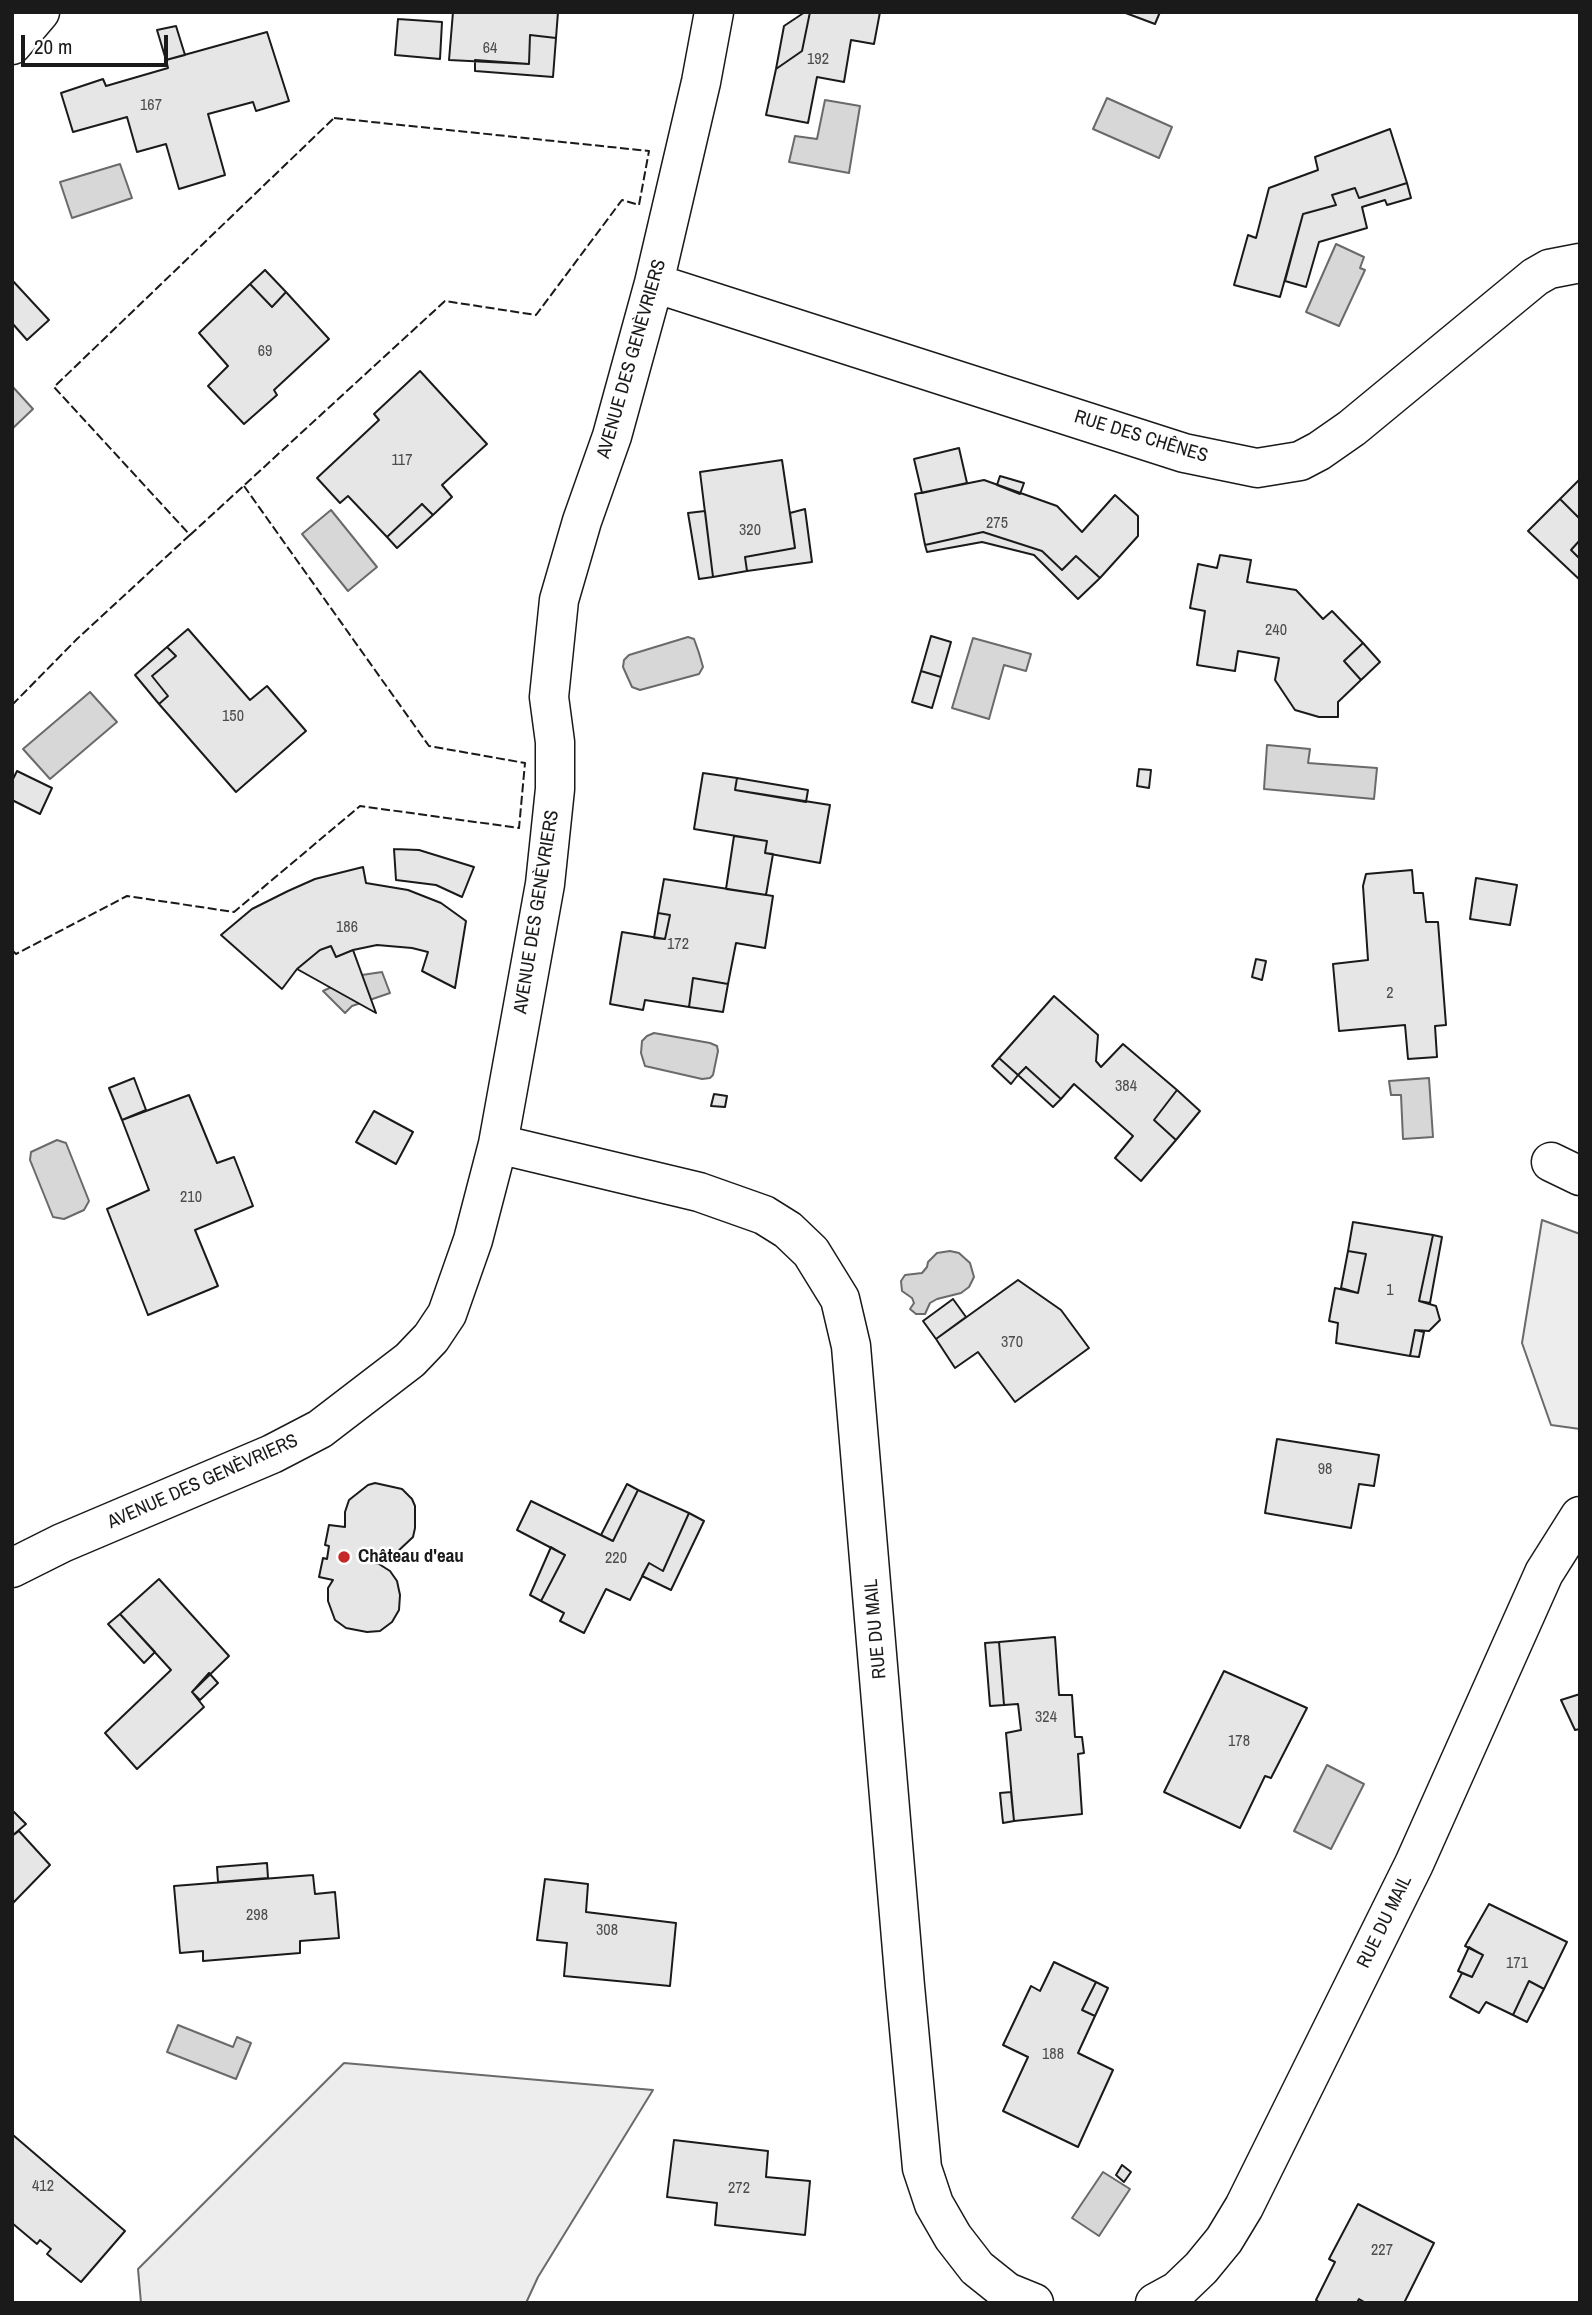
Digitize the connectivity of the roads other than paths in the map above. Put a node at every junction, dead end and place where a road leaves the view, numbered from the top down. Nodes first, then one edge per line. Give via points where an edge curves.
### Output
1 (40, 12) edge
2 (714, 12) edge
3 (12, 45) edge
4 (1580, 263) edge
5 (654, 283) junction
6 (498, 1144) junction
7 (1580, 1516) edge
8 (12, 1568) edge
9 (1034, 2303) edge
10 (1155, 2303) edge

1 - 3 street
2 - 5 street, AVENUE DES GENÈVRIERS
4 - 5 street, RUE DES CHÊNES via 1535,277 1319,452 1300,461 1257,468 1184,453
5 - 6 street, AVENUE DES GENÈVRIERS via 612,436 559,600 549,697 555,789 545,884
6 - 8 street, AVENUE DES GENÈVRIERS via 473,1240 447,1314 410,1360 320,1429
6 - 9 street, RUE DU MAIL via 699,1192 764,1215 811,1252 840,1299 851,1346 922,2168 934,2204 976,2268 1007,2292
7 - 10 street, RUE DU MAIL via 1544,1573 1414,1864 1244,2207 1201,2267 1177,2291

